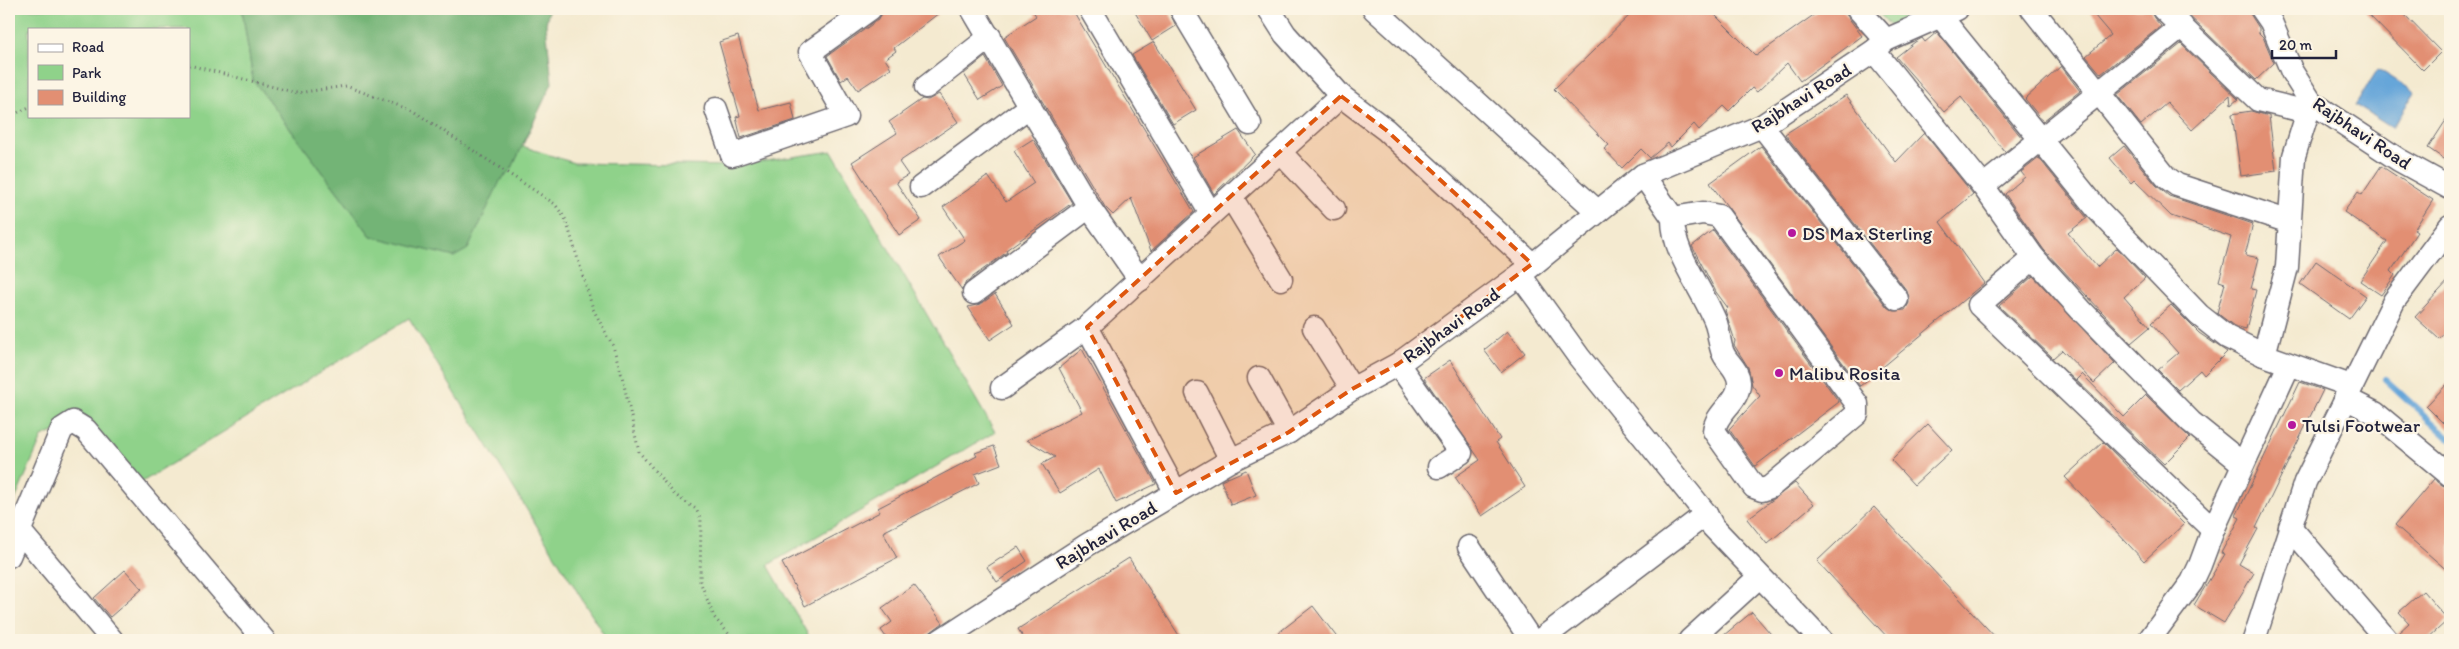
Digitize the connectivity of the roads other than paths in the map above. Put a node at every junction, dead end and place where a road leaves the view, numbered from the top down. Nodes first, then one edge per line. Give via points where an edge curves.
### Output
1 (870, 9) edge
2 (972, 9) edge
3 (1090, 9) edge
4 (1181, 9) edge
5 (1269, 9) edge
6 (1374, 9) edge
7 (1858, 9) edge
8 (2032, 9) edge
9 (2163, 9) edge
10 (2262, 9) edge
11 (1949, 13) edge
12 (2182, 26) junction
13 (990, 37) junction
14 (1880, 45) junction
15 (926, 87) dead end
16 (2098, 92) junction
17 (1340, 96) junction
18 (1030, 106) junction
19 (2310, 107) junction
20 (716, 109) dead end
21 (1250, 124) dead end
22 (1762, 126) junction
23 (2042, 141) junction
24 (1280, 153) junction
25 (1643, 175) junction
26 (1983, 186) junction
27 (921, 187) dead end
28 (2450, 188) edge
29 (1231, 196) junction
30 (1089, 207) junction
31 (1334, 209) dead end
32 (1597, 211) junction
33 (1211, 214) junction
34 (1673, 218) junction
35 (2290, 222) junction
36 (2450, 226) edge
37 (2034, 258) junction
38 (1526, 270) junction
39 (1281, 279) dead end
40 (1140, 280) junction
41 (974, 293) dead end
42 (1897, 299) dead end
43 (1087, 327) junction
44 (1314, 328) dead end
45 (2264, 355) junction
46 (1398, 364) junction
47 (2289, 365) junction
48 (1260, 378) dead end
49 (1002, 388) dead end
50 (1352, 389) junction
51 (2348, 392) junction
52 (1197, 393) dead end
53 (1289, 432) junction
54 (1231, 460) junction
55 (2243, 464) junction
56 (1439, 468) dead end
57 (2450, 475) edge
58 (1176, 493) junction
59 (1706, 514) junction
60 (2290, 527) junction
61 (19, 530) junction
62 (2213, 530) junction
63 (1470, 547) dead end
64 (9, 556) edge
65 (1759, 577) junction
66 (112, 640) edge
67 (264, 640) edge
68 (941, 640) edge
69 (1531, 640) edge
70 (1540, 640) edge
71 (1690, 640) edge
72 (1821, 640) edge
73 (2149, 640) edge
74 (2254, 640) edge
75 (2386, 640) edge

1 - 20 street via 810,52 846,116 732,155
2 - 13 street
3 - 33 street
4 - 21 street
5 - 17 street via 1284,34
6 - 32 street
7 - 14 street
8 - 16 street
9 - 12 street
10 - 19 street, Rajbhavi Road
11 - 14 street, Rajbhavi Road
11 - 23 street
12 - 16 street
12 - 19 street via 2258,100
13 - 15 street
13 - 18 street
14 - 22 street, Rajbhavi Road
14 - 26 street
16 - 23 street
16 - 35 street via 2171,181
17 - 24 street
17 - 38 street via 1386,130
18 - 27 street
18 - 30 street
19 - 28 street, Rajbhavi Road
19 - 35 street via 2294,156
22 - 25 street, Rajbhavi Road
22 - 42 street
23 - 26 street
23 - 45 street via 2097,209 2199,315 2227,337
24 - 29 street
24 - 31 street
25 - 32 street, Rajbhavi Road
25 - 34 street
26 - 37 street
29 - 33 street
29 - 39 street
30 - 40 street
30 - 41 street
32 - 38 street, Rajbhavi Road
33 - 40 street
34 - 34 street via 1703,214 1719,216 1857,404 1857,414 1770,487 1762,490 1754,487 1714,431 1715,421 1738,394 1738,373 1722,352 1716,324 1696,278 1681,256
35 - 45 street via 2287,267
36 - 51 street via 2394,301
37 - 55 street via 2191,422
37 - 62 street via 1979,305
38 - 46 street, Rajbhavi Road
38 - 59 street via 1597,380
40 - 43 street
43 - 49 street
43 - 58 street
44 - 50 street
45 - 47 street
46 - 50 street, Rajbhavi Road
46 - 56 street via 1461,453
47 - 51 street
47 - 55 street
48 - 53 street
50 - 53 street, Rajbhavi Road
51 - 57 street
51 - 60 street via 2305,482
52 - 54 street
53 - 54 street, Rajbhavi Road
54 - 58 street, Rajbhavi Road
55 - 62 street
58 - 68 street, Rajbhavi Road via 1087,545
59 - 65 street via 1713,527
59 - 70 street
60 - 74 street
60 - 75 street
61 - 64 street
61 - 66 street
61 - 67 street via 62,429 73,422 86,430
62 - 73 street via 2192,582
63 - 69 street
65 - 71 street
65 - 72 street

